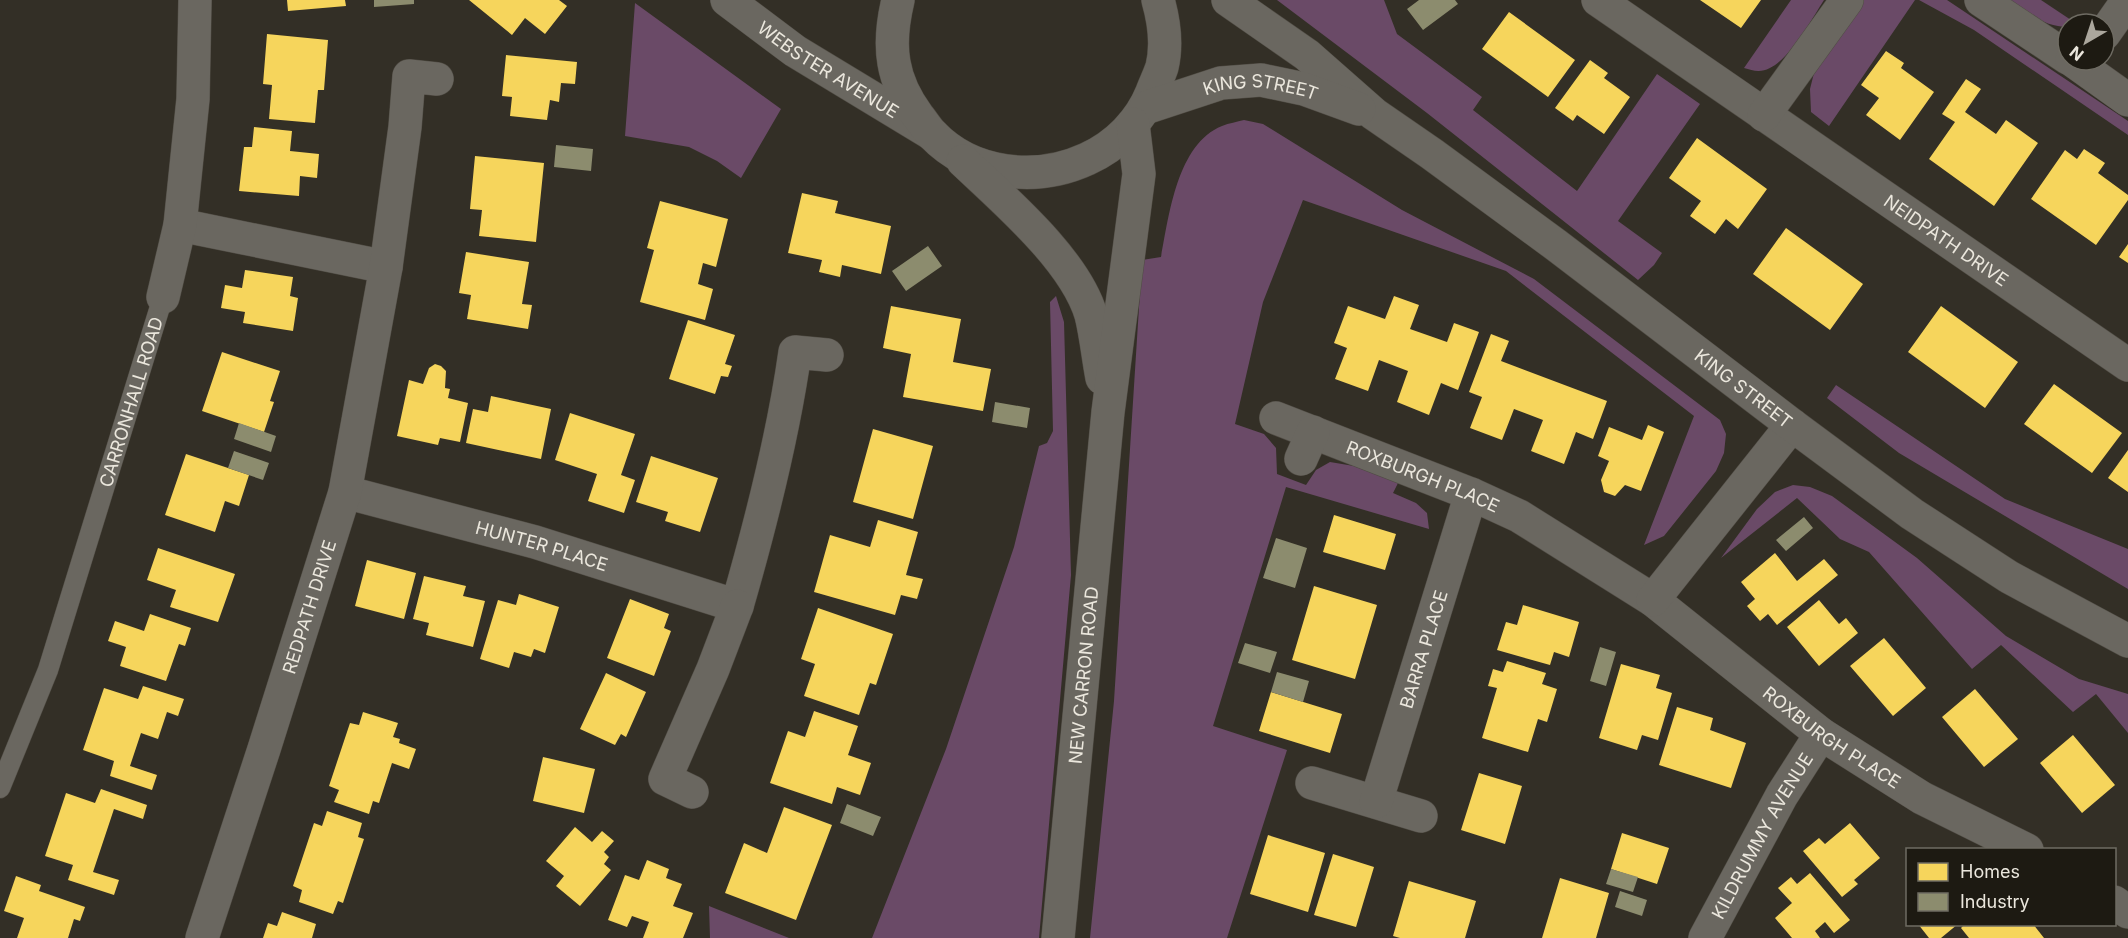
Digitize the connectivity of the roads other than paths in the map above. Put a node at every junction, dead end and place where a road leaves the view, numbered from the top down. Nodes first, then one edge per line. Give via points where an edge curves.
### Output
1 (195, 0) edge
2 (727, 0) edge
3 (898, 0) edge
4 (1158, 0) edge
5 (1228, 0) edge
6 (1598, 0) edge
7 (1847, 0) edge
8 (1981, 0) edge
9 (2127, 0) edge
10 (2116, 16) edge
11 (2056, 48) edge
12 (2091, 72) edge
13 (437, 79) dead end
14 (2128, 100) edge
15 (1374, 114) junction
16 (1764, 115) junction
17 (1139, 116) junction
18 (941, 142) junction
19 (180, 225) junction
20 (386, 267) junction
21 (163, 297) joint
22 (827, 355) dead end
23 (2128, 365) edge
24 (1108, 412) junction
25 (1276, 418) dead end
26 (1792, 425) junction
27 (345, 492) junction
28 (1471, 494) junction
29 (1653, 600) junction
30 (737, 606) junction
31 (2128, 641) edge
32 (1821, 734) junction
33 (1312, 783) dead end
34 (0, 788) edge
35 (692, 792) dead end
36 (1376, 802) junction
37 (1420, 816) dead end
38 (2026, 848) edge
39 (2116, 903) edge
40 (2128, 912) edge
41 (202, 938) edge
42 (1058, 938) edge
43 (1706, 938) edge

1 - 19 street, CARRONHALL ROAD via 193,99
2 - 18 street, WEBSTER AVENUE via 795,51
3 - 18 street via 892,24 894,64 908,102
4 - 17 street via 1164,22 1162,66
5 - 15 street, KING STREET via 1307,55
6 - 16 street, NEIDPATH DRIVE
7 - 16 street
8 - 11 street
9 - 10 street
12 - 14 street
13 - 20 street, REDPATH DRIVE via 409,76
15 - 17 street, KING STREET via 1304,89 1261,81 1221,83
15 - 26 street, KING STREET via 1556,244
16 - 23 street, NEIDPATH DRIVE
17 - 18 street via 1125,134 1099,154 1069,167 1037,173 1004,171 972,162
17 - 24 street, NEW CARRON ROAD via 1139,174
18 - 24 street, NEW CARRON ROAD via 1035,231 1072,274 1090,314
19 - 20 street
19 - 21 street, CARRONHALL ROAD
20 - 27 street, REDPATH DRIVE
21 - 34 lane, CARRONHALL ROAD via 48,670
22 - 30 street via 795,352 755,544
24 - 42 street, NEW CARRON ROAD
25 - 28 street, ROXBURGH PLACE via 1307,446
26 - 29 street
26 - 31 street, KING STREET via 1912,514 2009,577
27 - 30 street, HUNTER PLACE via 535,542
27 - 41 street, REDPATH DRIVE
28 - 29 street, ROXBURGH PLACE via 1519,516
28 - 36 street, BARRA PLACE
29 - 32 street, ROXBURGH PLACE
30 - 35 street via 665,779
32 - 38 street, ROXBURGH PLACE via 1922,798
32 - 43 street, KILDRUMMY AVENUE via 1782,795
33 - 36 street
36 - 37 street
39 - 40 street

